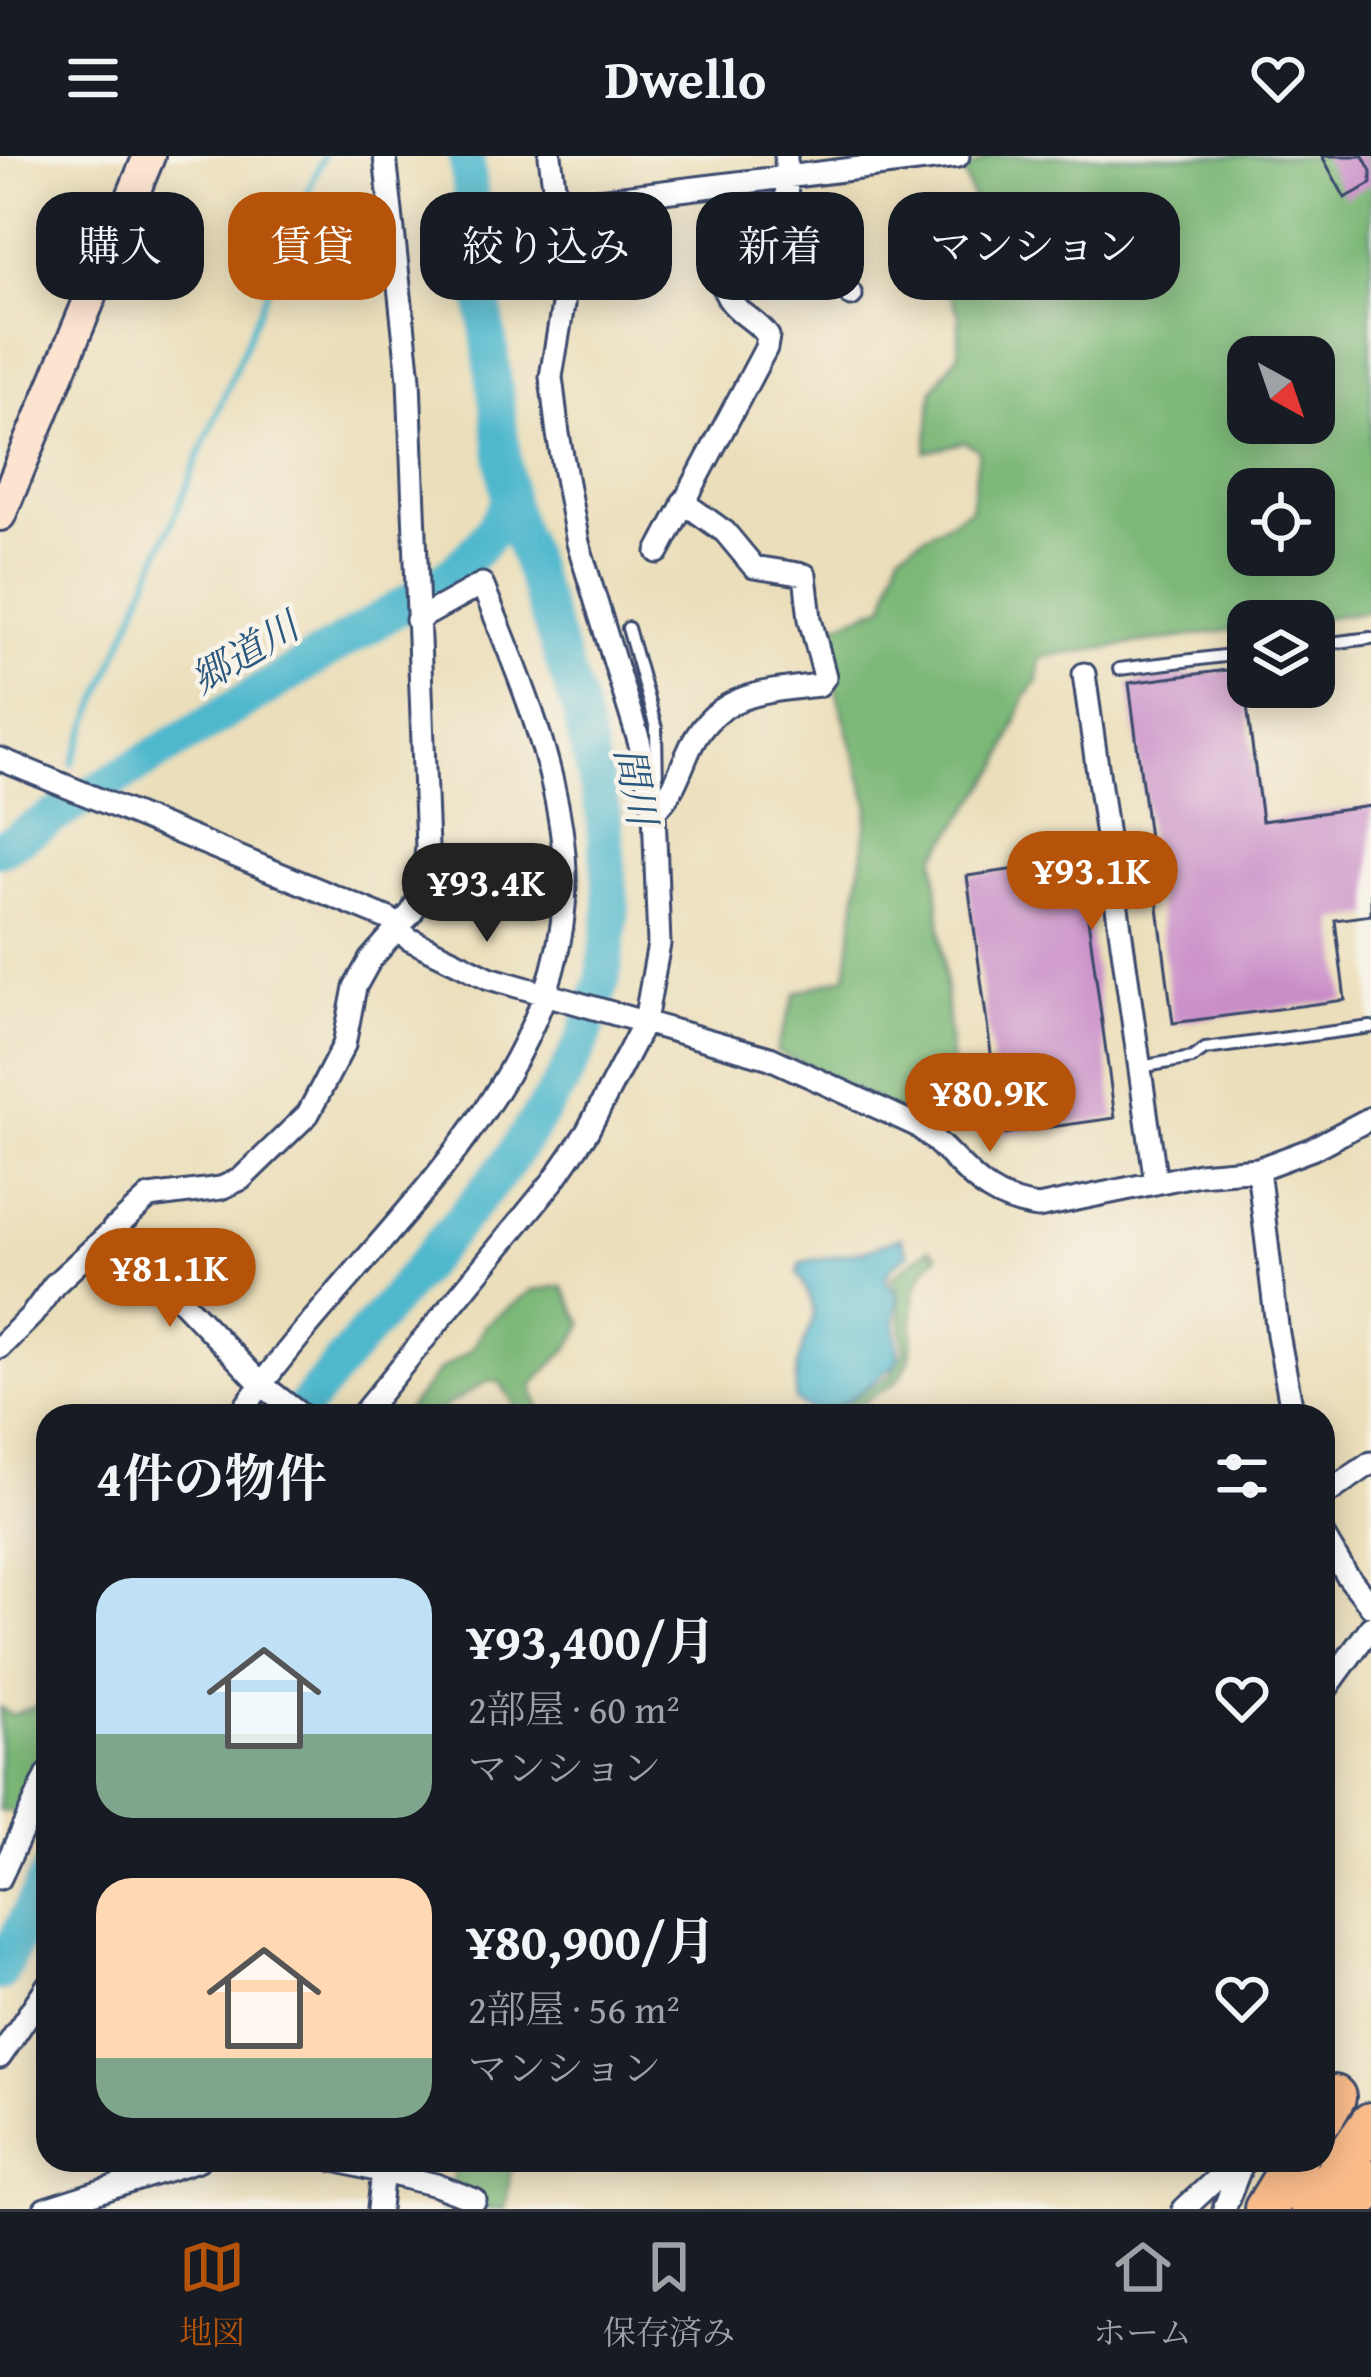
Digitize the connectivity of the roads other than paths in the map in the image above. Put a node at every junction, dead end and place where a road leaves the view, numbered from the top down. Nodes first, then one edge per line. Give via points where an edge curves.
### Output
1 (149, 156) edge
2 (385, 156) edge
3 (550, 156) edge
4 (958, 156) edge
5 (785, 166) edge
6 (555, 192) edge
7 (637, 192) edge
8 (561, 300) edge
9 (730, 300) edge
10 (683, 502) junction
11 (0, 515) edge
12 (658, 552) dead end
13 (417, 617) junction
14 (628, 628) dead end
15 (1371, 638) edge
16 (1335, 642) edge
17 (1227, 656) edge
18 (1119, 669) dead end
19 (1084, 674) dead end
20 (0, 760) edge
21 (658, 808) junction
22 (398, 928) junction
23 (549, 993) junction
24 (641, 1020) junction
25 (1371, 1027) edge
26 (1139, 1067) junction
27 (1371, 1118) edge
28 (1258, 1169) junction
29 (1156, 1183) junction
30 (113, 1229) junction
31 (0, 1347) edge
32 (264, 1386) junction
33 (249, 1404) edge
34 (287, 1404) edge
35 (371, 1404) edge
36 (1291, 1404) edge
37 (1371, 1463) edge
38 (1335, 1488) edge
39 (1335, 1555) edge
40 (1371, 1606) edge
41 (1371, 1627) edge
42 (1335, 1676) edge
43 (36, 1800) edge
44 (0, 1878) edge
45 (36, 2003) edge
46 (0, 2057) edge
47 (1371, 2124) edge
48 (161, 2172) edge
49 (383, 2172) edge
50 (389, 2172) edge
51 (1225, 2172) edge
52 (1239, 2172) edge
53 (1289, 2172) edge
54 (1371, 2182) edge
55 (475, 2200) dead end
56 (45, 2209) edge
57 (380, 2209) edge
58 (1184, 2209) edge
59 (1224, 2209) edge
60 (1266, 2209) edge
61 (1312, 2209) edge
62 (1352, 2209) edge

1 - 11 main road
2 - 13 street via 409,379
3 - 6 street
4 - 5 street
5 - 7 street
8 - 21 street via 551,377 578,543
9 - 10 street via 768,336 766,348
10 - 12 street
10 - 21 street via 725,532 754,567 805,575 825,677 706,718
13 - 22 street via 427,847 423,889
13 - 23 street via 482,584 541,738 565,857
14 - 21 lane via 656,728
15 - 16 lane
17 - 18 lane
19 - 26 street
20 - 22 street
21 - 24 street via 659,944
22 - 23 street via 489,977
22 - 30 street via 355,987 335,1069 289,1136 241,1179 149,1197
23 - 24 street
23 - 32 street via 483,1118
24 - 29 street via 770,1058 916,1125 992,1196 1012,1204 1038,1208
24 - 35 street via 587,1132 553,1181
25 - 26 lane via 1205,1049
26 - 29 street
27 - 28 street
28 - 29 street
28 - 36 street
30 - 31 street
30 - 32 street
32 - 33 street
32 - 34 street
37 - 38 street
39 - 40 street
41 - 42 street
43 - 44 street
45 - 46 street
47 - 61 highway
48 - 56 street
49 - 57 street
50 - 55 street
51 - 58 street
52 - 59 street
53 - 60 highway
54 - 62 highway

